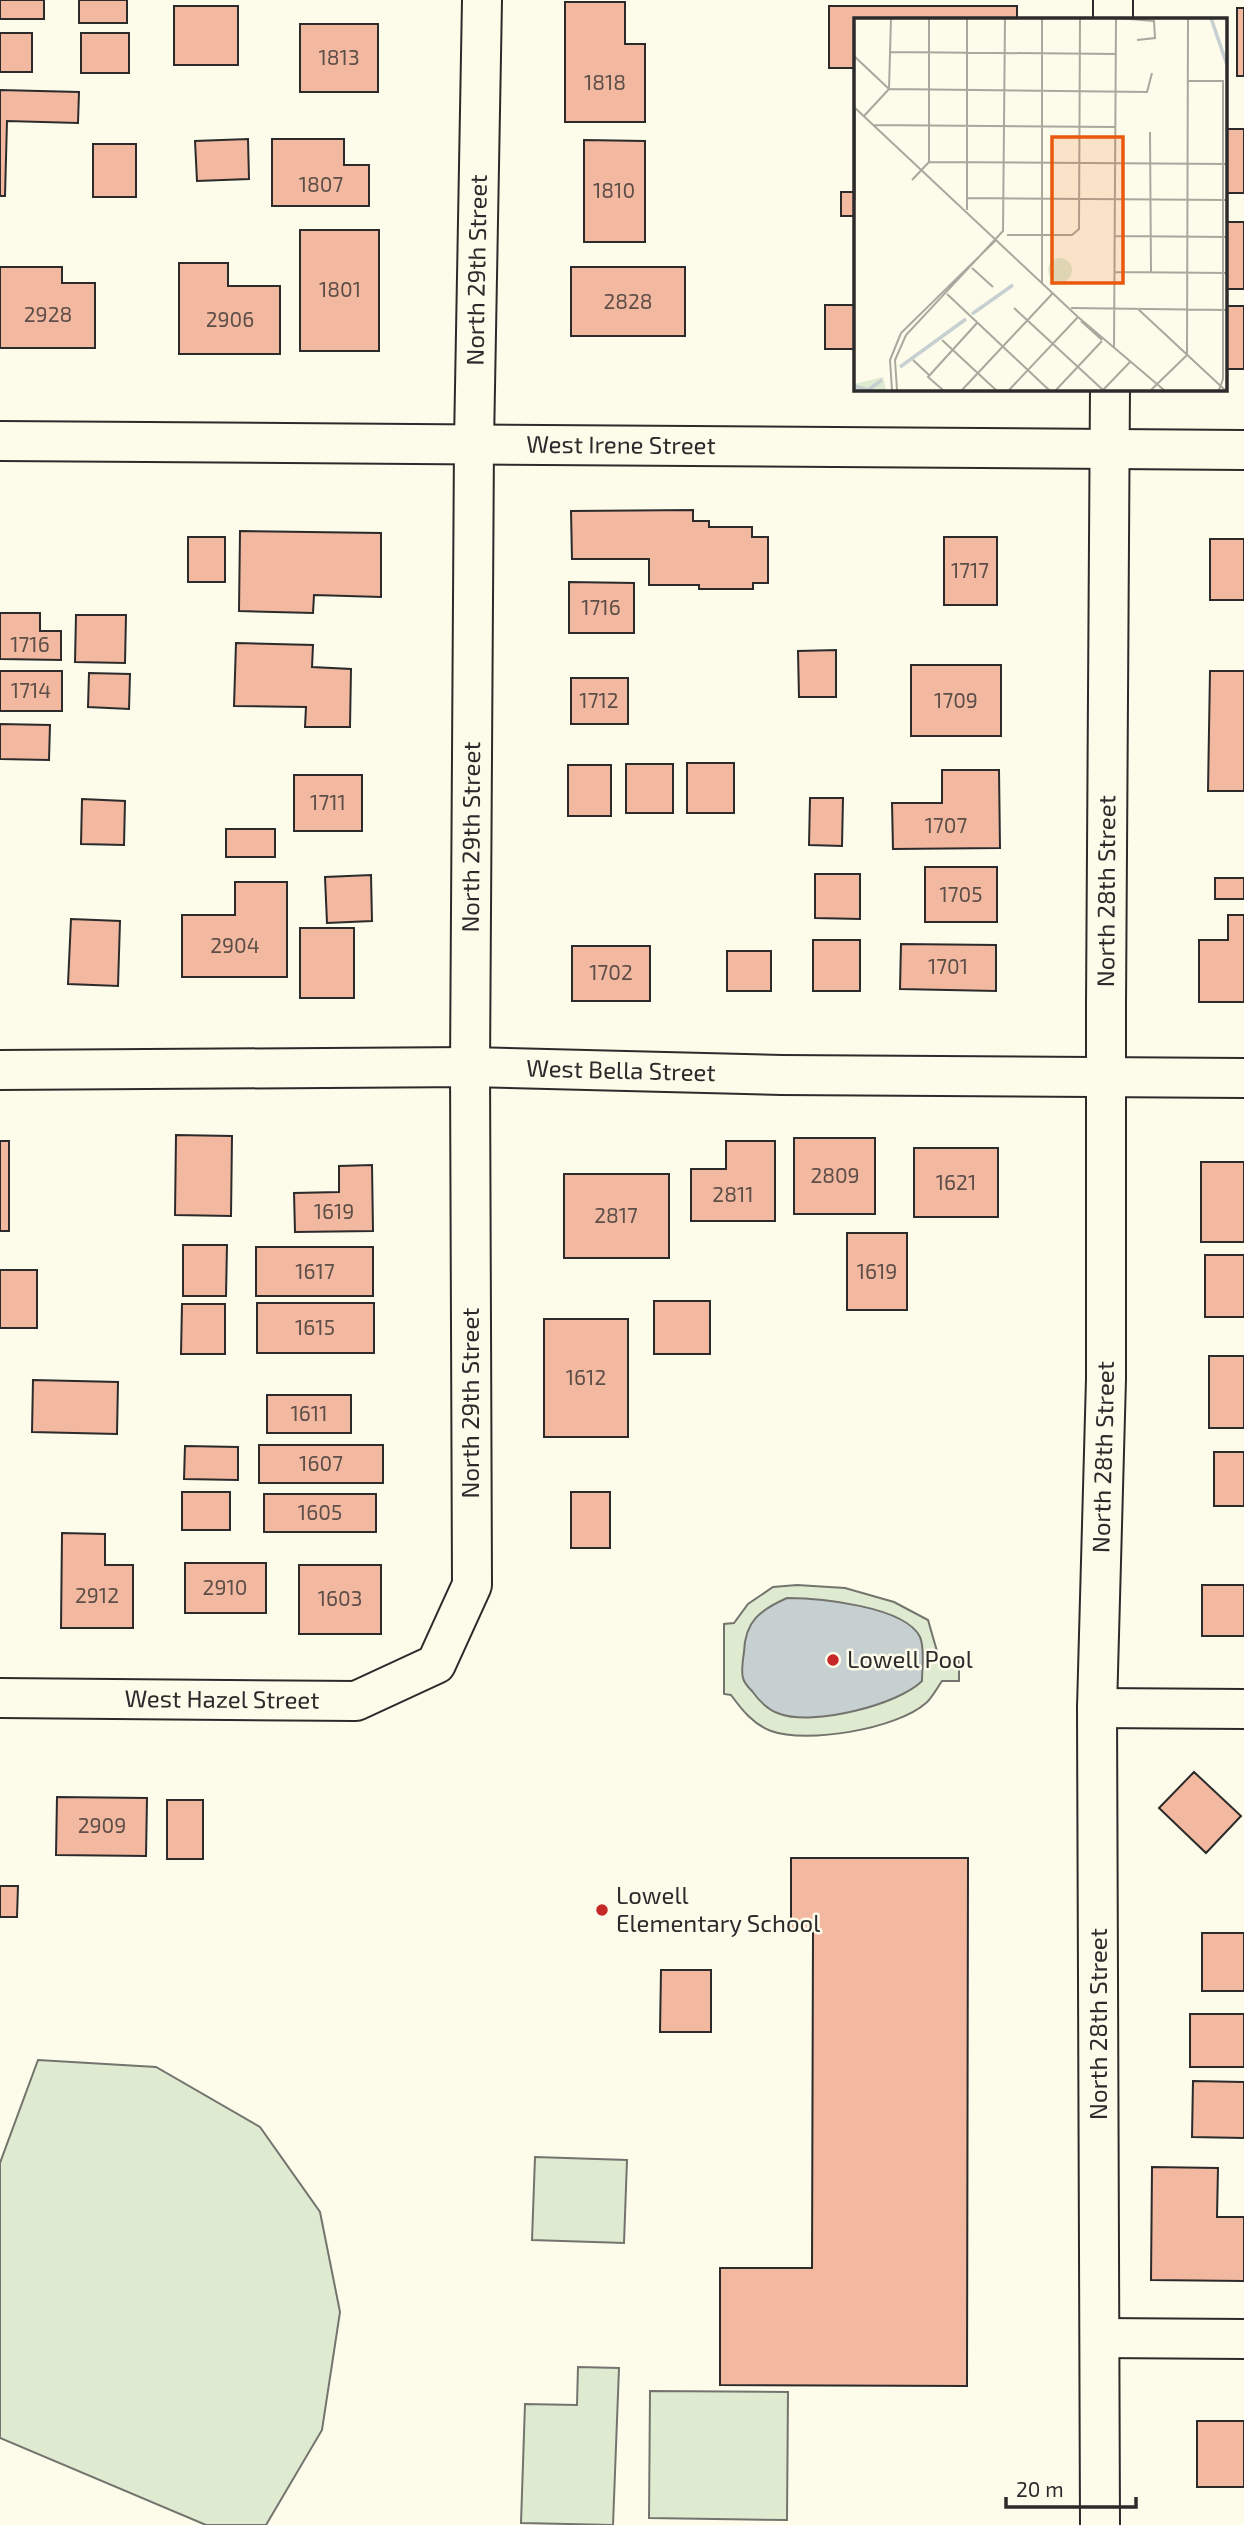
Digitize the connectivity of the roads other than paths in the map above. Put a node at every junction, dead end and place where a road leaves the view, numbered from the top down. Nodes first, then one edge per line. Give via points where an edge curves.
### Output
1 (482, 0) edge
2 (1113, 0) edge
3 (1112, 18) edge
4 (1110, 390) edge
5 (0, 441) edge
6 (474, 443) junction
7 (1109, 448) junction
8 (1244, 450) edge
9 (470, 1068) junction
10 (0, 1070) edge
11 (1107, 1077) junction
12 (1244, 1078) edge
13 (436, 1664) joint
14 (0, 1698) edge
15 (1097, 1708) junction
16 (1244, 1709) edge
17 (1101, 2338) junction
18 (1244, 2339) edge
19 (1100, 2525) edge

1 - 6 street, North 29th Street
2 - 3 street
4 - 7 street, North 28th Street
5 - 6 street, West Irene Street
6 - 7 street, West Irene Street
6 - 9 street, North 29th Street
7 - 8 street, West Irene Street
7 - 11 street, North 28th Street
9 - 10 street, West Bella Street
9 - 11 street, West Bella Street
9 - 13 street, North 29th Street via 472,1585
11 - 12 street, West Bella Street
11 - 15 street, North 28th Street via 1106,1380
13 - 14 street, West Hazel Street via 356,1701
15 - 16 street
15 - 17 street, North 28th Street
17 - 18 street
17 - 19 street, North 28th Street

